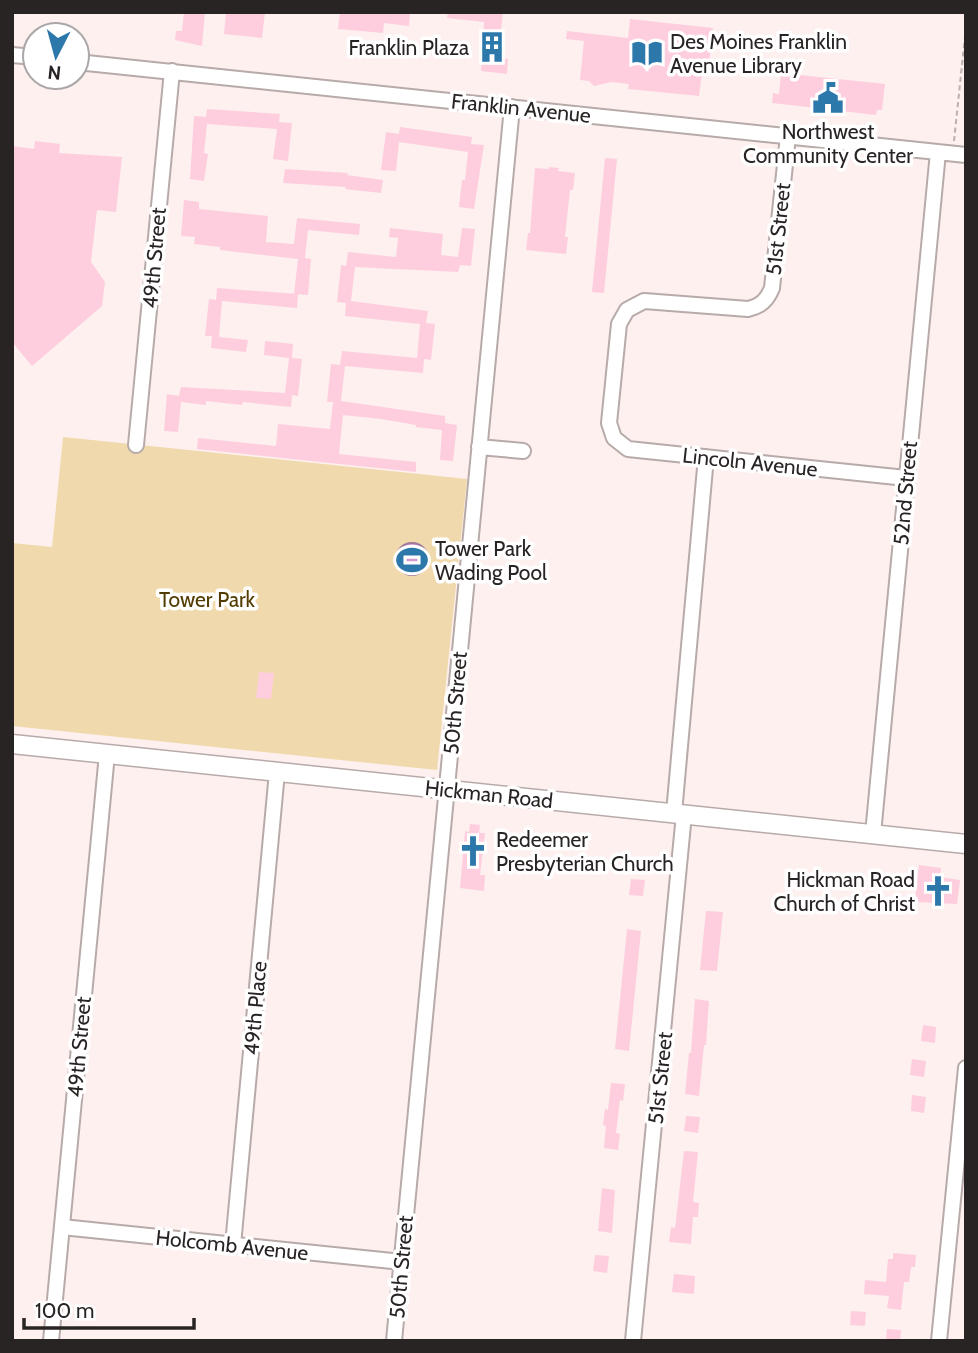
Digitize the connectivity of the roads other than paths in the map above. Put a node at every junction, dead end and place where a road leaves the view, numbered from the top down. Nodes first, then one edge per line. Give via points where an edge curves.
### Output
1 (91, 63) edge
2 (172, 71) junction
3 (512, 107) junction
4 (788, 136) junction
5 (938, 152) junction
6 (966, 155) edge
7 (609, 423) joint
8 (136, 444) dead end
9 (479, 447) junction
10 (523, 451) dead end
11 (706, 457) junction
12 (906, 478) junction
13 (12, 744) edge
14 (107, 754) junction
15 (277, 772) junction
16 (446, 790) junction
17 (679, 814) junction
18 (873, 834) junction
19 (966, 844) edge
20 (966, 1068) edge
21 (62, 1227) junction
22 (233, 1245) junction
23 (402, 1262) junction
24 (51, 1341) edge
25 (394, 1341) edge
26 (634, 1341) edge
27 (939, 1341) edge

1 - 2 street, Franklin Avenue
2 - 3 street, Franklin Avenue
2 - 8 street, 49th Street
3 - 4 street, Franklin Avenue
3 - 9 street, 50th Street
4 - 5 street, Franklin Avenue
4 - 7 street, 51st Street via 772,288 764,303 748,309 644,301 627,310 619,324
5 - 6 street, Franklin Avenue
5 - 12 street, 52nd Street
7 - 11 street, Lincoln Avenue via 614,438 628,449
9 - 10 street
9 - 16 street, 50th Street
11 - 12 street, Lincoln Avenue
11 - 17 street, 51st Street
12 - 18 street, 52nd Street
13 - 14 main road, Hickman Road
14 - 15 main road, Hickman Road
14 - 21 street, 49th Street
15 - 16 main road, Hickman Road
15 - 22 street, 49th Place
16 - 17 main road, Hickman Road
16 - 23 street, 50th Street
17 - 18 main road, Hickman Road
17 - 26 street, 51st Street
18 - 19 main road, Hickman Road
20 - 27 street
21 - 22 street, Holcomb Avenue
21 - 24 street, 49th Street
22 - 23 street, Holcomb Avenue
23 - 25 street, 50th Street

